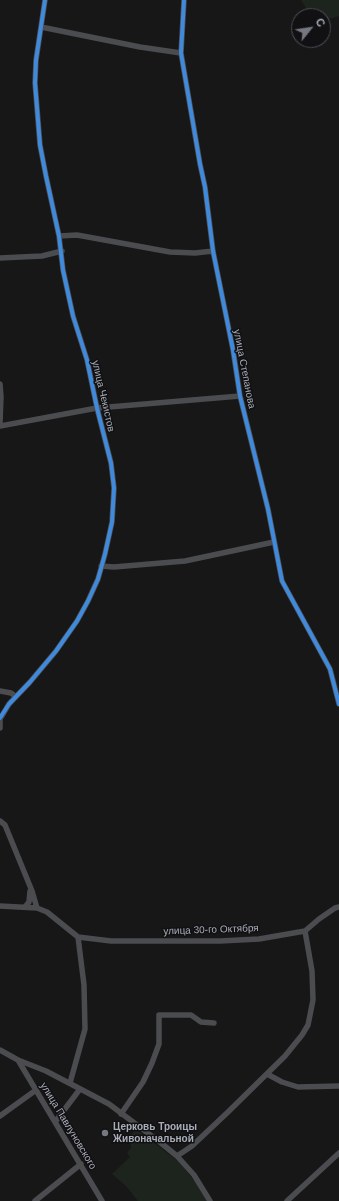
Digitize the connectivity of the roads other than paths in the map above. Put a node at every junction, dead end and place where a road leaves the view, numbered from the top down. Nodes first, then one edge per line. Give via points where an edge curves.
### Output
1 (45, 0) edge
2 (184, 0) edge
3 (41, 27) junction
4 (181, 53) junction
5 (59, 236) junction
6 (62, 251) junction
7 (212, 251) junction
8 (0, 258) edge
9 (0, 384) edge
10 (240, 396) junction
11 (97, 408) junction
12 (0, 424) edge
13 (274, 542) junction
14 (101, 566) junction
15 (0, 691) edge
16 (15, 696) junction
17 (339, 704) edge
18 (0, 719) edge
19 (0, 728) edge
20 (0, 821) edge
21 (30, 886) junction
22 (0, 906) edge
23 (339, 906) edge
24 (25, 907) junction
25 (37, 908) junction
26 (305, 931) junction
27 (78, 937) junction
28 (214, 1023) dead end
29 (0, 1050) edge
30 (18, 1060) junction
31 (267, 1074) junction
32 (70, 1083) junction
33 (339, 1086) edge
34 (80, 1089) junction
35 (36, 1090) junction
36 (121, 1114) junction
37 (0, 1116) edge
38 (55, 1122) junction
39 (339, 1153) edge
40 (177, 1156) junction
41 (80, 1164) junction
42 (35, 1201) edge
43 (102, 1201) edge
44 (210, 1201) edge
45 (286, 1201) edge

1 - 3 street, улица Чекистов
2 - 4 street, улица Степанова
3 - 4 street
3 - 5 street, улица Чекистов via 35,82 40,145
4 - 7 street, улица Степанова via 205,187
5 - 6 street, улица Чекистов
5 - 7 street via 77,236 170,252
6 - 8 street via 42,256
6 - 11 street, улица Чекистов via 63,270 73,316 87,360
7 - 10 street, улица Степанова
9 - 12 street
10 - 11 street
10 - 13 street, улица Степанова
11 - 12 street
11 - 14 street, улица Чекистов via 111,463 114,488 112,522
13 - 14 street via 185,561
13 - 17 street, улица Степанова via 282,580 330,669
14 - 16 street, улица Чекистов via 98,579 77,621 51,657
15 - 16 street
16 - 18 street, улица Чекистов
18 - 19 street
20 - 21 street via 5,825
21 - 24 street via 29,902
21 - 25 street
22 - 24 street
23 - 26 street
24 - 25 street
25 - 27 street via 47,912
26 - 27 street, улица 30-го Октября via 259,939 220,941 112,941
26 - 31 street via 312,971 313,1000 308,1025 289,1051
27 - 32 street via 84,985 85,1029
28 - 36 street via 201,1022 191,1015 159,1015 159,1044 152,1063 143,1082
29 - 30 street, улица Павлуновского
30 - 32 street, улица Павлуновского
30 - 35 street, улица Павлуновского
31 - 33 street via 298,1087
31 - 40 street via 192,1146
32 - 34 street, улица Павлуновского
34 - 36 street, улица Павлуновского via 109,1104
34 - 38 street
35 - 37 street
35 - 38 street, улица Павлуновского
36 - 40 street, улица Павлуновского
38 - 41 street, улица Павлуновского
39 - 45 street
40 - 44 street, улица Павлуновского via 194,1175
41 - 42 street
41 - 43 street, улица Павлуновского

